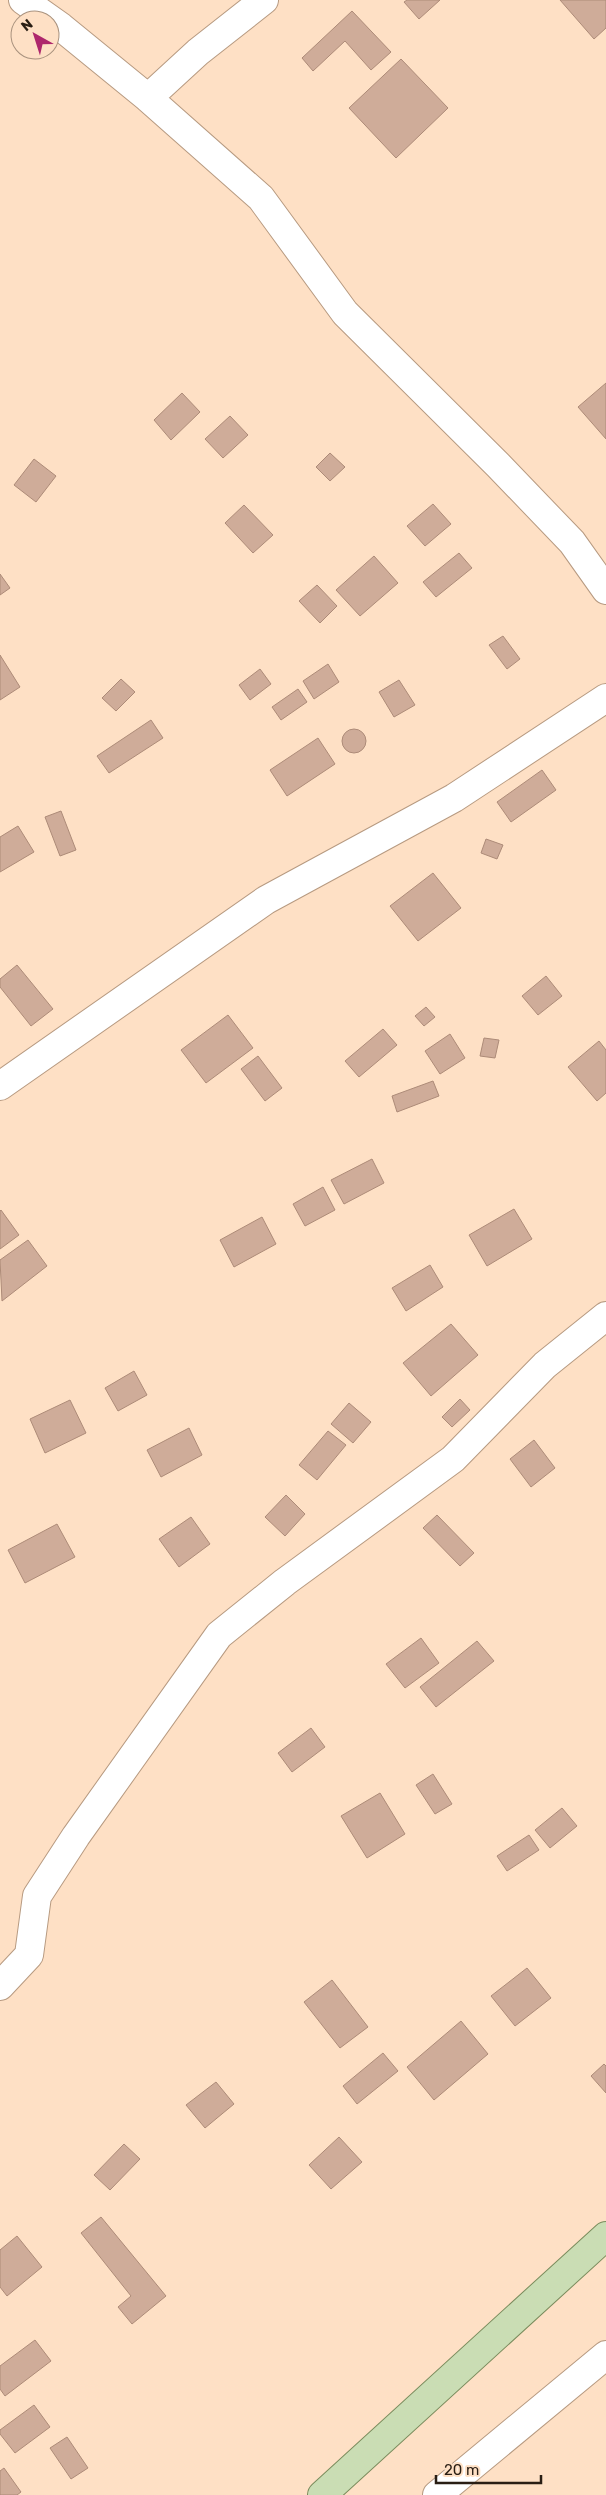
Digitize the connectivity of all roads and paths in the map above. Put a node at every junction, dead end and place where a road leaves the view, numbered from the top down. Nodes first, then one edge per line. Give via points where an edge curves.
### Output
1 (23, 0) edge
2 (264, 0) edge
3 (148, 98) junction
4 (606, 590) edge
5 (606, 698) edge
6 (0, 1086) edge
7 (606, 1316) edge
8 (0, 1986) edge
9 (606, 2236) edge
10 (606, 2354) edge
11 (322, 2495) edge
12 (437, 2495) edge

1 - 3 street
2 - 3 street via 198,52
3 - 4 street via 261,198 345,314 572,542
5 - 6 street via 454,798 266,900
7 - 8 street via 546,1365 453,1459 285,1582 219,1635 37,1896 29,1956
9 - 11 main road
10 - 12 street

